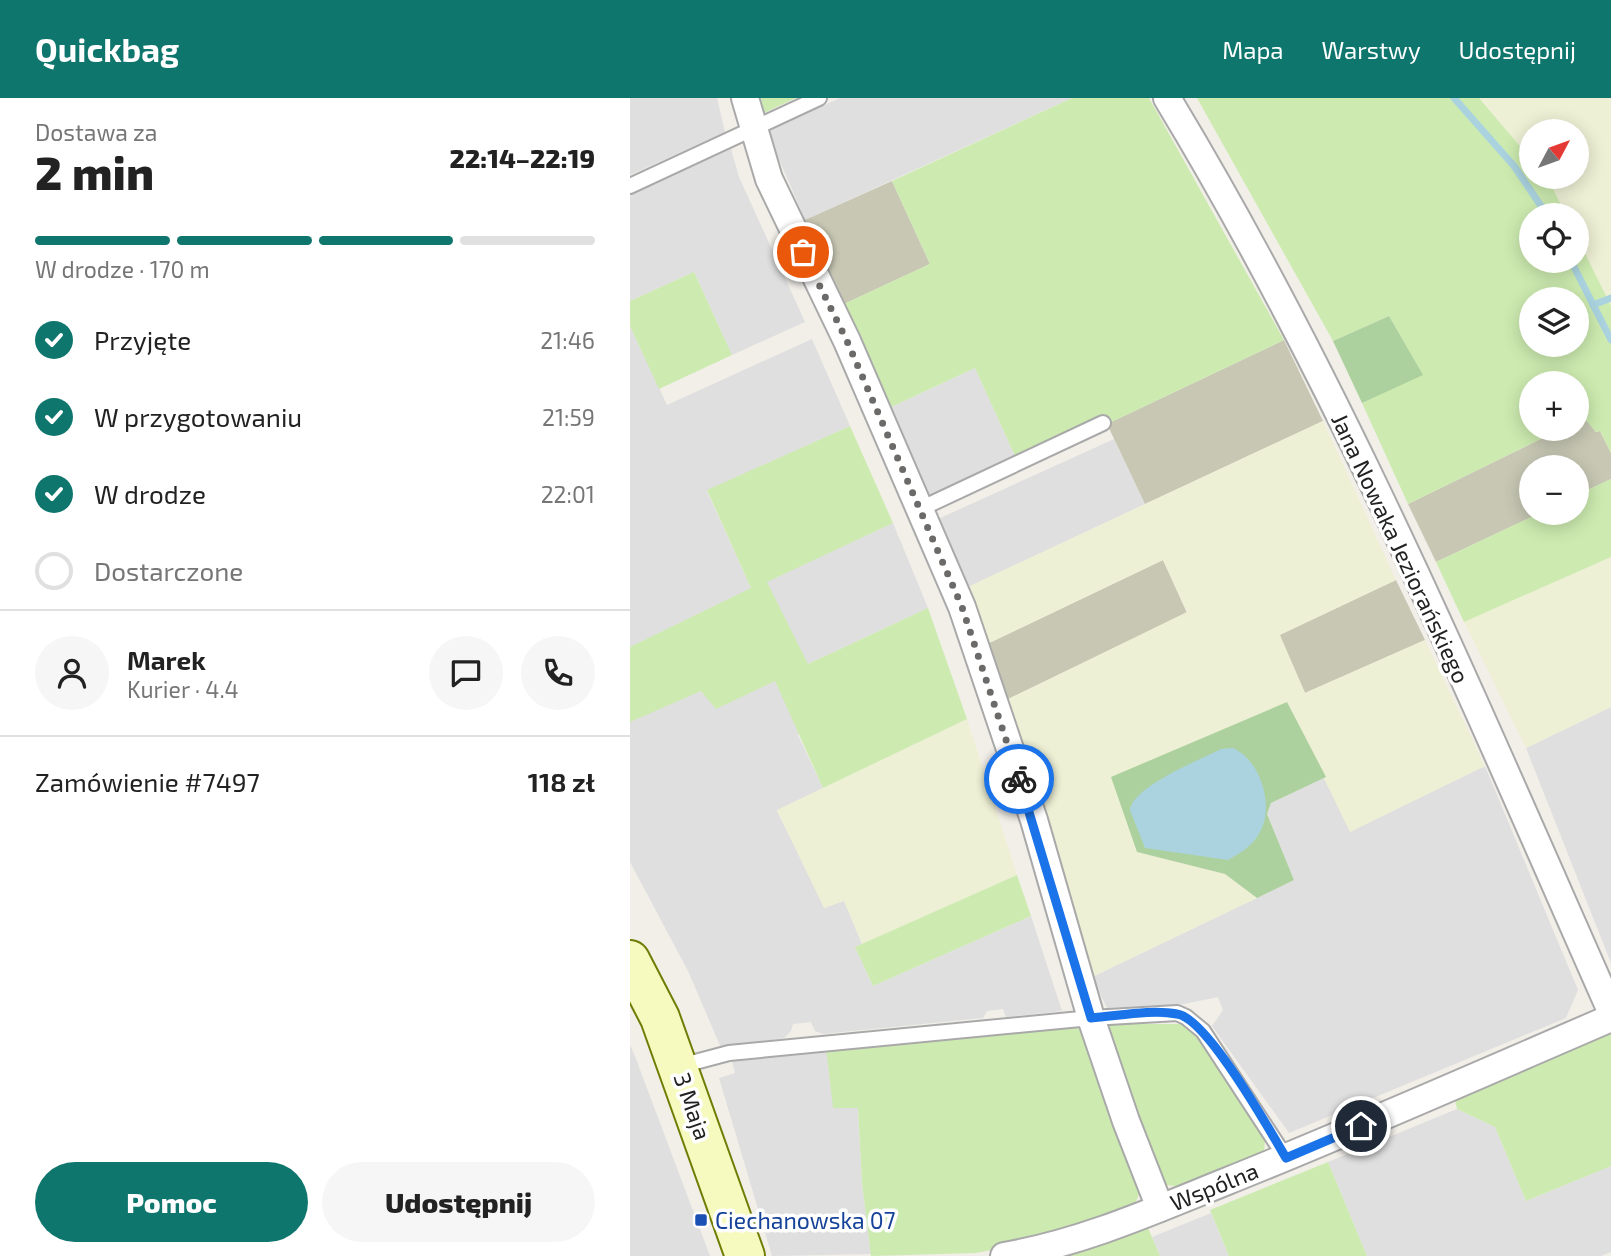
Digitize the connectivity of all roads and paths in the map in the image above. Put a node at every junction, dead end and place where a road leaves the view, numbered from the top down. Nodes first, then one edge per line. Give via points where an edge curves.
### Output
1 (745, 98) edge
2 (819, 98) edge
3 (1167, 98) edge
4 (752, 129) junction
5 (630, 186) edge
6 (1103, 423) dead end
7 (920, 509) junction
8 (630, 960) edge
9 (1611, 1011) edge
10 (1091, 1018) junction
11 (1611, 1018) edge
12 (679, 1066) junction
13 (1286, 1158) junction
14 (1160, 1208) junction
15 (745, 1256) edge
16 (1004, 1256) edge

1 - 4 street
2 - 4 lane
3 - 9 street, Jana Nowaka Jeziorańskiego via 1265,271 1350,439
4 - 5 lane
4 - 7 street via 769,179 847,341
6 - 7 lane
7 - 10 street via 962,607 1034,820
8 - 12 street, 3 Maja
10 - 12 lane via 729,1053
10 - 13 lane via 1177,1013 1195,1022
10 - 14 street
11 - 13 street, Wspólna
12 - 15 street, 3 Maja
13 - 14 street, Wspólna
14 - 16 street, Wspólna via 1068,1241

